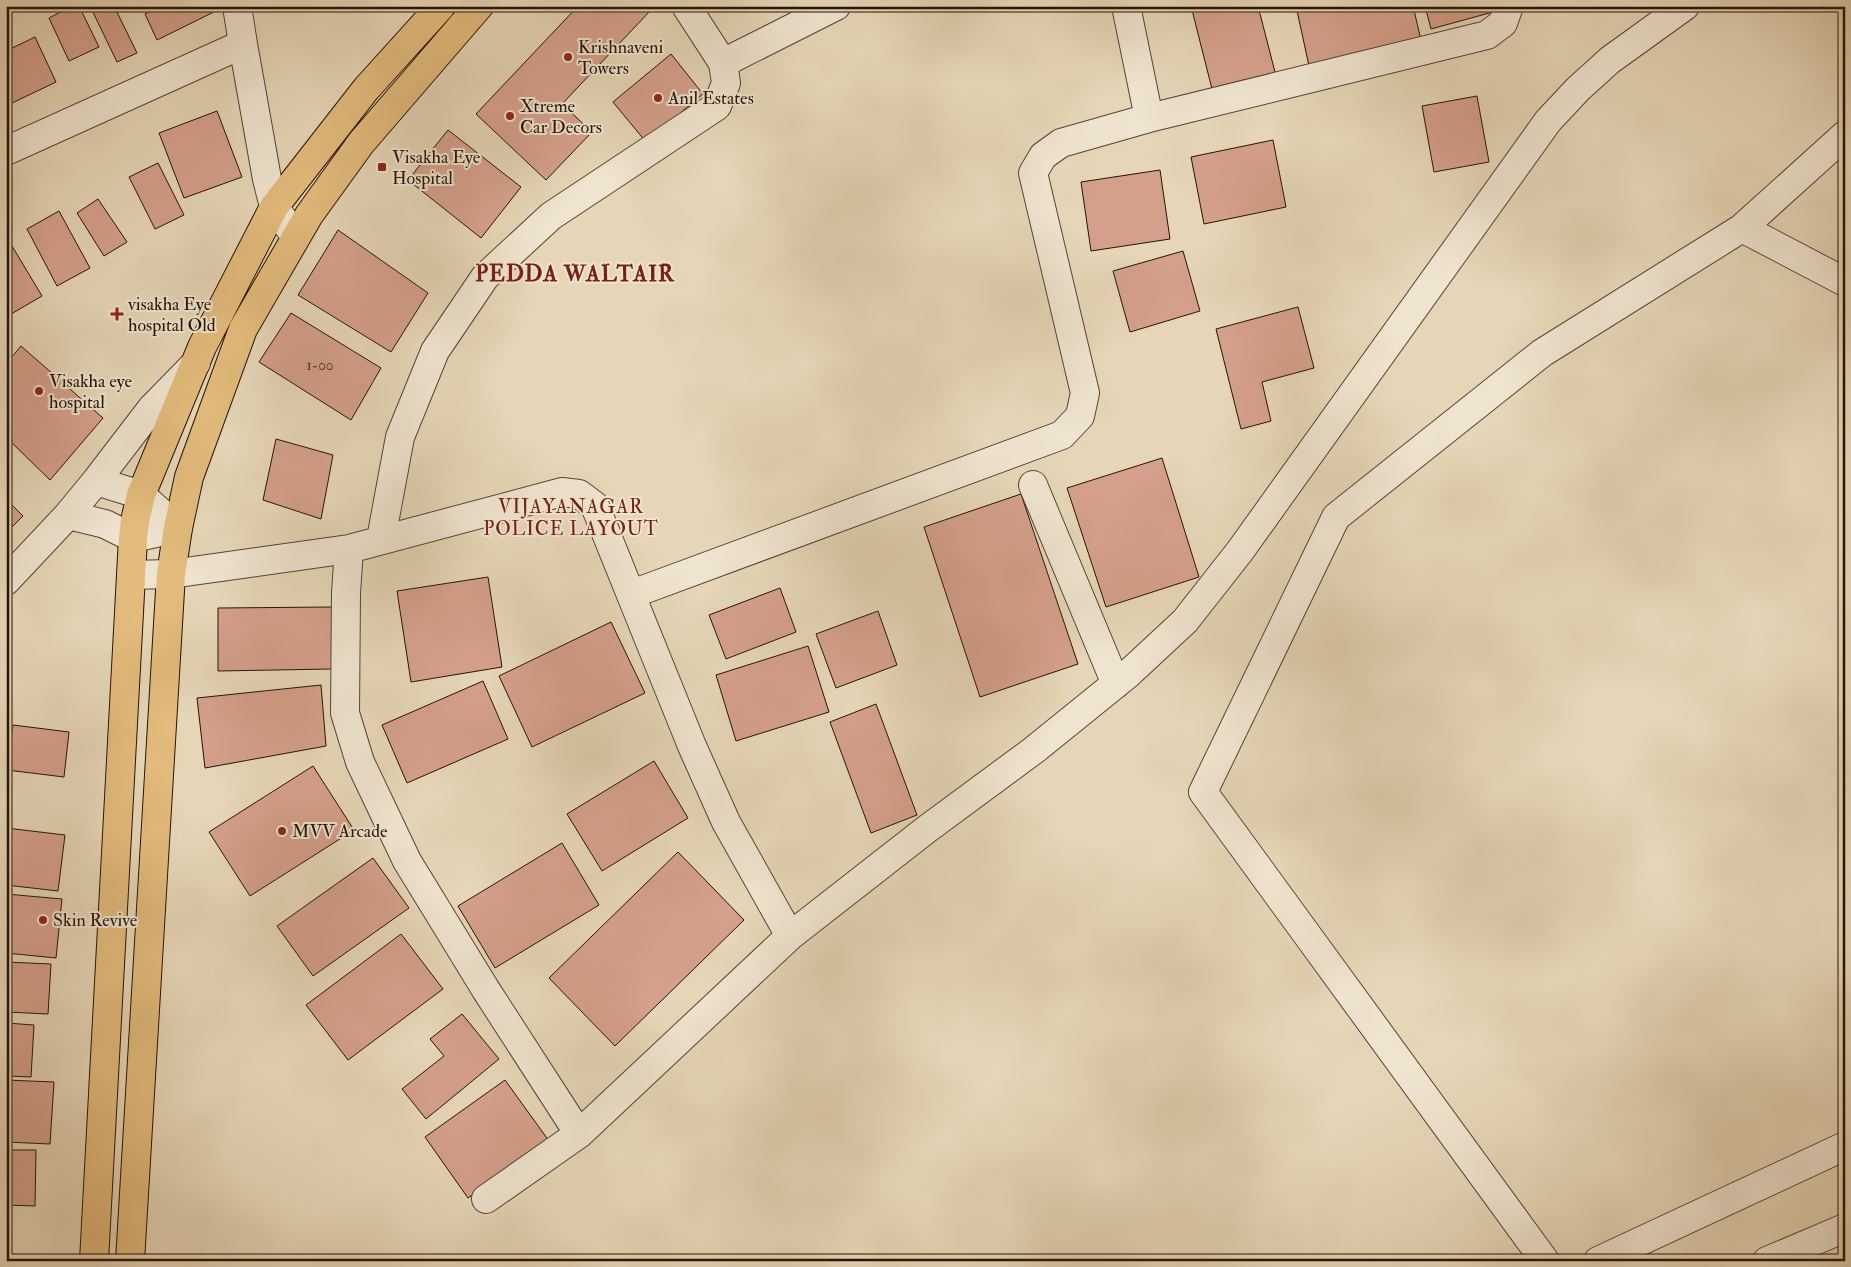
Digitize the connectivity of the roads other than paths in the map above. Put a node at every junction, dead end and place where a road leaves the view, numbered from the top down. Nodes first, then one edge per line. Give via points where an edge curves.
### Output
1 (237, 6) edge
2 (441, 6) edge
3 (479, 6) edge
4 (686, 6) edge
5 (836, 6) edge
6 (1126, 6) edge
7 (1509, 6) edge
8 (1685, 6) edge
9 (244, 44) junction
10 (723, 63) junction
11 (1149, 118) junction
12 (1845, 136) edge
13 (6, 151) edge
14 (274, 207) junction
15 (1742, 228) junction
16 (296, 237) junction
17 (1845, 282) edge
18 (196, 363) junction
19 (96, 481) junction
20 (1033, 485) dead end
21 (141, 495) junction
22 (68, 515) junction
23 (178, 528) junction
24 (133, 538) junction
25 (381, 539) junction
26 (349, 549) junction
27 (171, 574) junction
28 (131, 575) junction
29 (6, 581) edge
30 (632, 594) junction
31 (1116, 684) junction
32 (790, 936) junction
33 (579, 1134) junction
34 (1845, 1146) edge
35 (486, 1199) dead end
36 (1845, 1228) edge
37 (94, 1261) edge
38 (130, 1261) edge
39 (1545, 1261) edge
40 (1598, 1261) edge
41 (1767, 1261) edge

1 - 9 street
2 - 14 main road via 366,88
3 - 16 main road via 360,143
4 - 10 street
5 - 10 street
6 - 11 street
7 - 11 street via 1503,23 1487,35
8 - 31 street via 1610,60 1548,120 1240,550 1185,621
9 - 13 street
9 - 14 street
10 - 25 street via 726,84 716,106 551,216 485,277 435,351 400,437
11 - 30 street via 1061,143 1043,156 1034,173 1085,393 1080,416 1062,435
12 - 15 street
14 - 16 street
14 - 18 main road
15 - 17 street
15 - 39 street via 1542,353 1336,517 1203,792
16 - 23 main road via 243,329 188,477
18 - 19 street via 152,408
18 - 21 main road
19 - 21 street
19 - 22 street
20 - 31 street
21 - 23 street
21 - 24 main road
22 - 24 street via 105,524
22 - 29 street
23 - 24 street
23 - 27 main road
24 - 28 main road
25 - 26 street
25 - 30 street via 562,492 579,494 595,506
26 - 27 street
26 - 33 street via 346,713 360,762 407,861
27 - 28 street
27 - 38 main road
28 - 37 main road
30 - 32 street via 726,822
31 - 32 street
32 - 33 street
33 - 35 street
34 - 40 street
36 - 41 street

